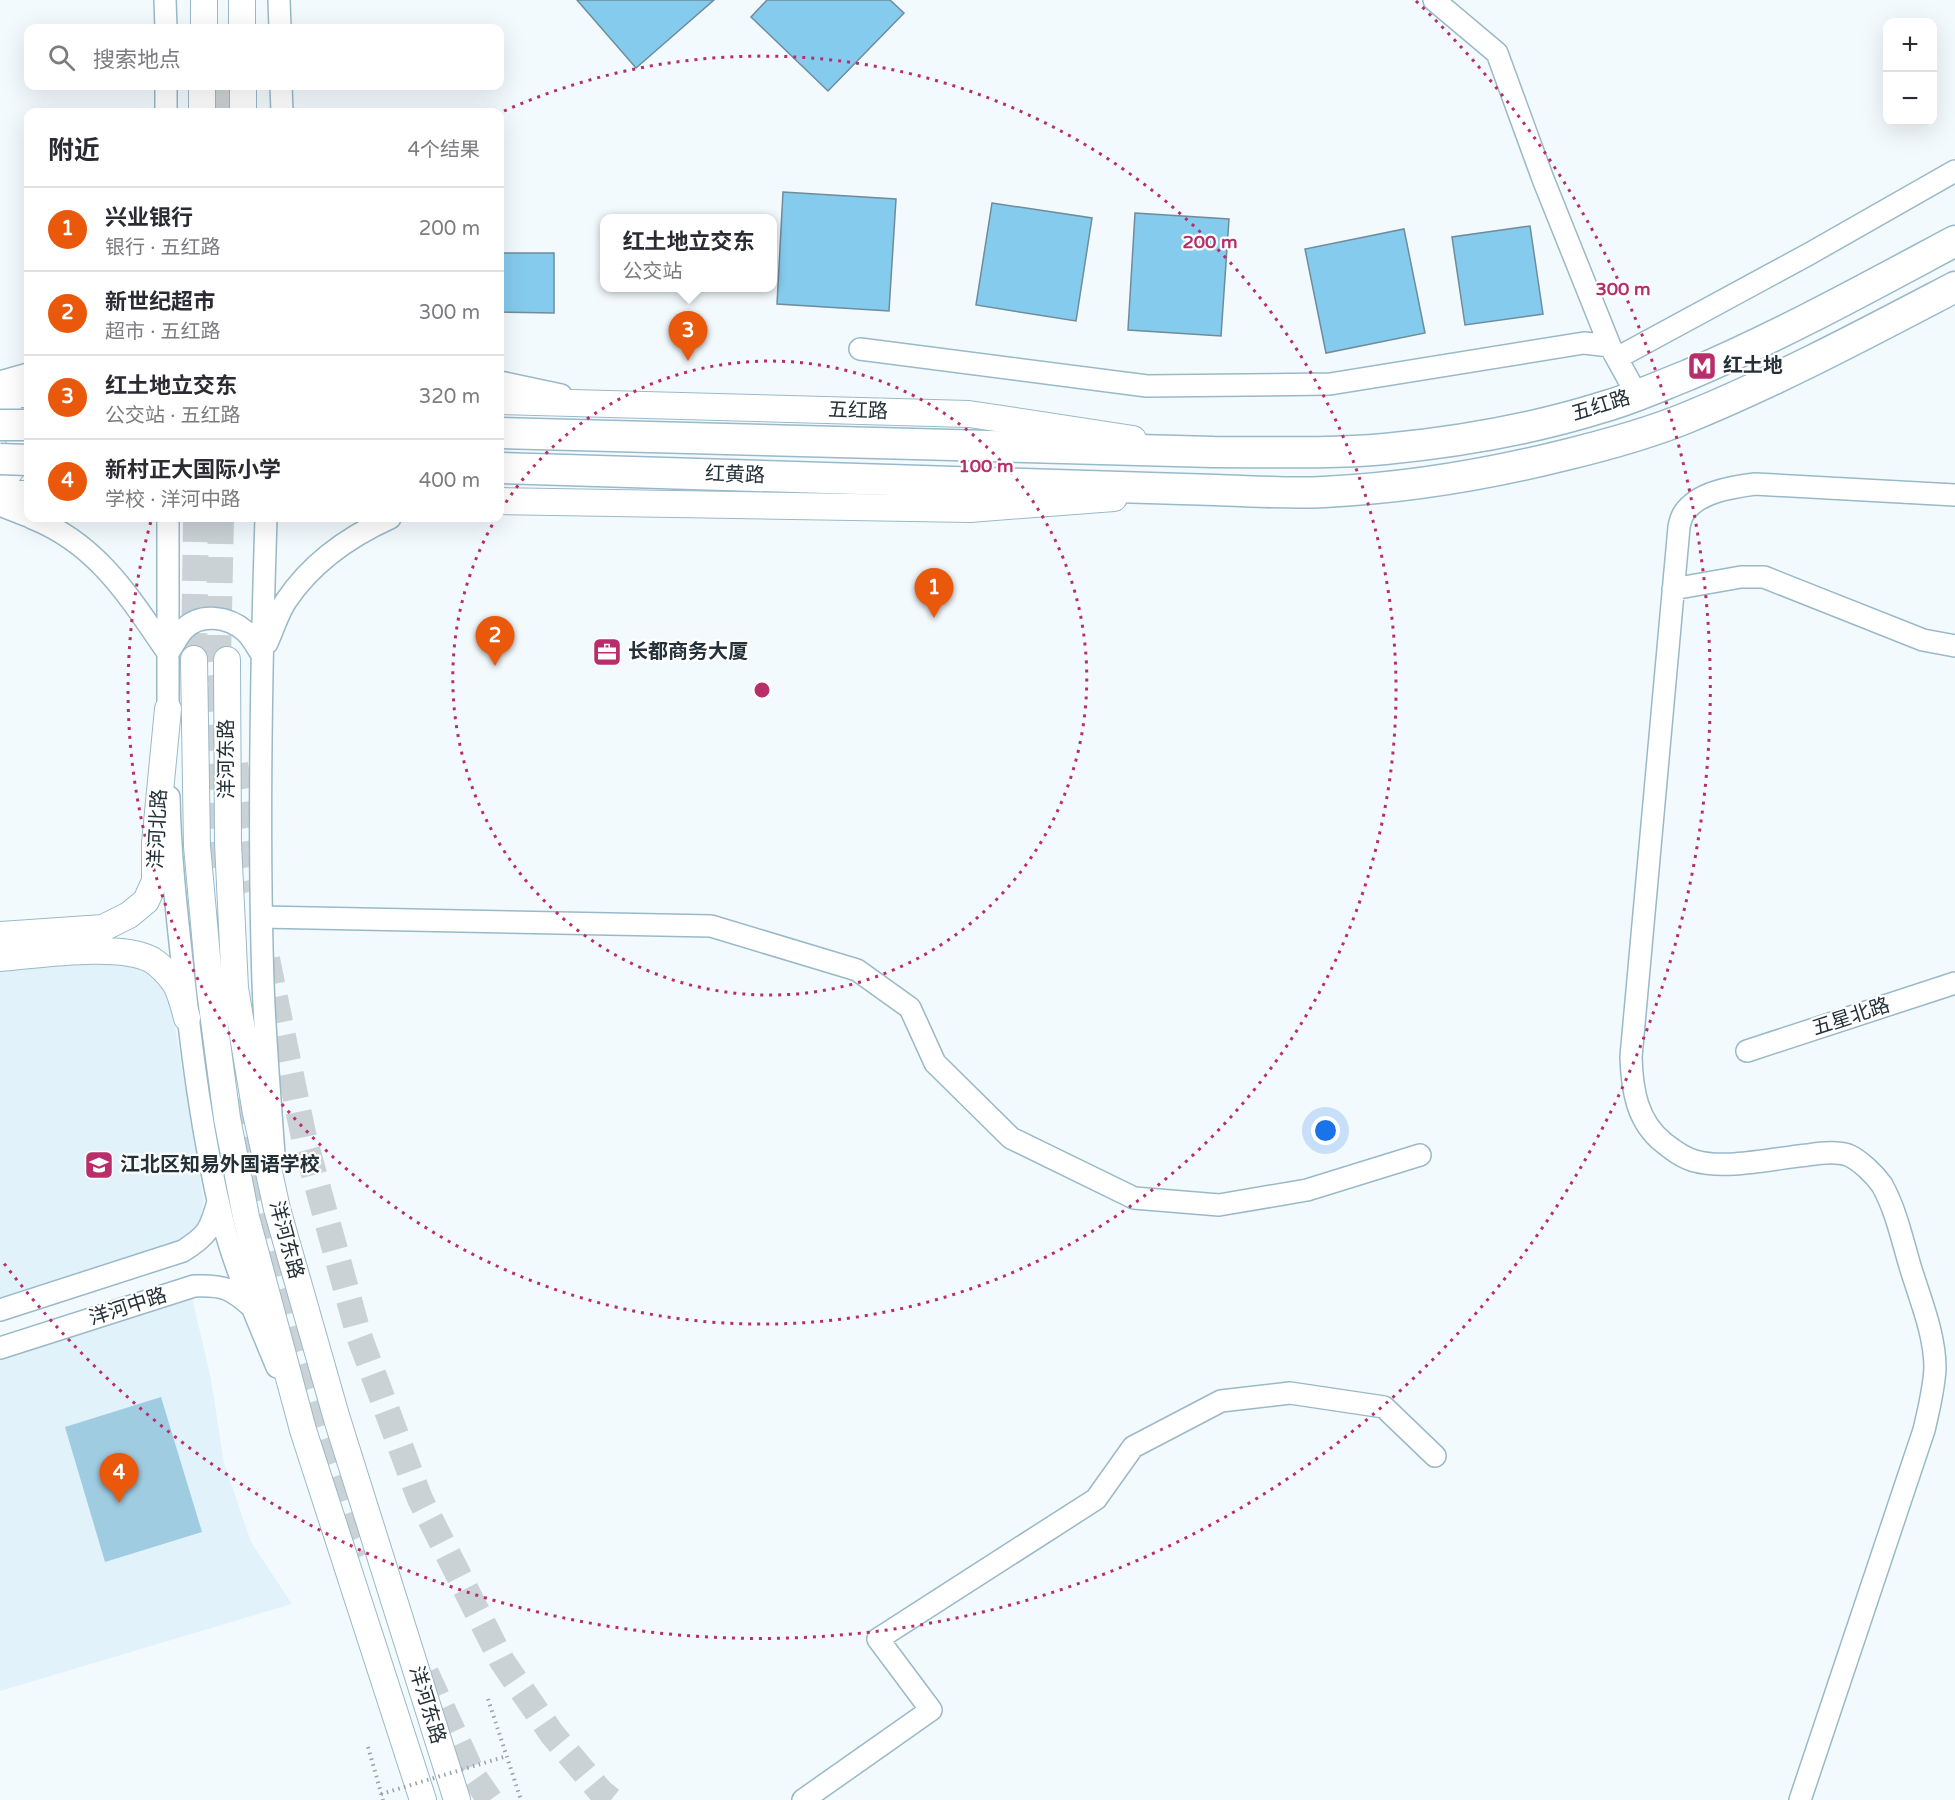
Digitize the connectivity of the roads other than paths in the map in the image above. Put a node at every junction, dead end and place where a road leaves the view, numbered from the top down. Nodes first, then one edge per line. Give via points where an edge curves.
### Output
1 (165, 0) edge
2 (204, 0) edge
3 (242, 0) edge
4 (279, 0) edge
5 (1434, 0) edge
6 (166, 24) edge
7 (204, 24) edge
8 (242, 24) edge
9 (280, 24) edge
10 (166, 90) edge
11 (202, 90) edge
12 (243, 90) edge
13 (281, 90) edge
14 (166, 108) edge
15 (202, 108) edge
16 (243, 108) edge
17 (282, 108) edge
18 (1955, 171) edge
19 (1955, 241) edge
20 (1955, 287) edge
21 (860, 349) dead end
22 (1614, 352) junction
23 (24, 375) edge
24 (0, 382) edge
25 (504, 382) edge
26 (0, 394) edge
27 (24, 394) edge
28 (1637, 395) junction
29 (504, 401) edge
30 (597, 403) junction
31 (0, 407) edge
32 (0, 425) edge
33 (24, 425) edge
34 (504, 433) edge
35 (969, 445) joint
36 (1213, 452) junction
37 (0, 459) edge
38 (24, 460) edge
39 (504, 468) edge
40 (0, 480) edge
41 (970, 483) joint
42 (1215, 490) junction
43 (0, 494) edge
44 (24, 494) edge
45 (1955, 495) edge
46 (504, 501) edge
47 (0, 505) edge
48 (24, 515) edge
49 (40, 522) edge
50 (168, 522) edge
51 (266, 522) edge
52 (381, 522) edge
53 (1673, 589) junction
54 (1955, 646) edge
55 (168, 653) junction
56 (262, 655) junction
57 (194, 659) tunnel mouth
58 (227, 660) tunnel mouth
59 (168, 710) junction
60 (262, 917) junction
61 (0, 934) edge
62 (0, 958) edge
63 (1955, 983) edge
64 (188, 1018) junction
65 (1748, 1051) dead end
66 (1420, 1155) dead end
67 (219, 1201) junction
68 (277, 1209) junction
69 (252, 1308) junction
70 (0, 1310) edge
71 (0, 1348) edge
72 (303, 1430) junction
73 (1435, 1456) dead end
74 (423, 1800) edge
75 (457, 1800) edge
76 (803, 1800) edge
77 (1800, 1800) edge

1 - 6 street
2 - 7 main road
3 - 8 main road
4 - 9 street
5 - 22 street via 1497,53 1543,179
10 - 14 street
11 - 15 main road
12 - 16 main road
13 - 17 street
18 - 22 street via 1809,254
19 - 28 highway, 五红路 via 1741,352
20 - 42 highway, 五红路 via 1757,387 1685,419 1616,442 1470,477 1396,487 1321,492
21 - 22 street via 1147,386 1330,384 1584,343
22 - 28 street
23 - 24 street
25 - 30 street
26 - 27 main road
28 - 36 highway, 五红路 via 1603,408 1466,438 1373,450
29 - 30 main road, 五红路
30 - 36 main road, 五红路 via 969,414
31 - 40 main road via 14,418 20,442 16,464
32 - 33 highway, bridge
34 - 35 highway, 红黄路
35 - 36 highway, 五红路
37 - 38 highway, bridge
39 - 41 highway, 红黄路
41 - 42 highway, 五红路
42 - 46 main road, 五红路 via 970,509
43 - 44 main road
45 - 53 street via 1755,484 1723,490 1694,503 1684,513 1678,527
47 - 48 street
49 - 55 street via 74,540 101,562
50 - 55 street
51 - 56 street
52 - 56 street via 332,550 307,575 285,603
53 - 54 street via 1741,577 1764,577 1923,640
53 - 77 street via 1631,1058 1637,1105 1660,1140 1694,1161 1716,1165 1824,1153 1848,1155 1865,1167 1891,1203 1930,1333 1935,1366 1924,1430
55 - 56 street via 184,629 214,617 234,622 248,632
55 - 59 street
56 - 60 street
57 - 72 main road, 洋河东路 via 197,846 227,1118 246,1217
58 - 68 main road, 洋河东路 via 228,843 235,988
59 - 61 main road, 洋河北路 via 155,881 146,901 103,928
59 - 64 street via 170,844
60 - 66 street via 711,926 857,970 910,1008 935,1063 1011,1138 1134,1198 1220,1205 1307,1190
60 - 68 street
62 - 64 main road via 130,953 151,960 176,984
63 - 65 street, 五星北路
64 - 67 street via 203,1126
67 - 69 street
67 - 70 street, 洋河中路 via 211,1226 200,1240 183,1251
68 - 75 main road, 洋河东路 via 337,1419
69 - 71 street, 洋河中路 via 237,1294 218,1286 194,1286
69 - 72 street
72 - 74 main road, 洋河东路
73 - 76 street via 1384,1407 1290,1393 1221,1401 1133,1447 1096,1499 878,1639 931,1710

